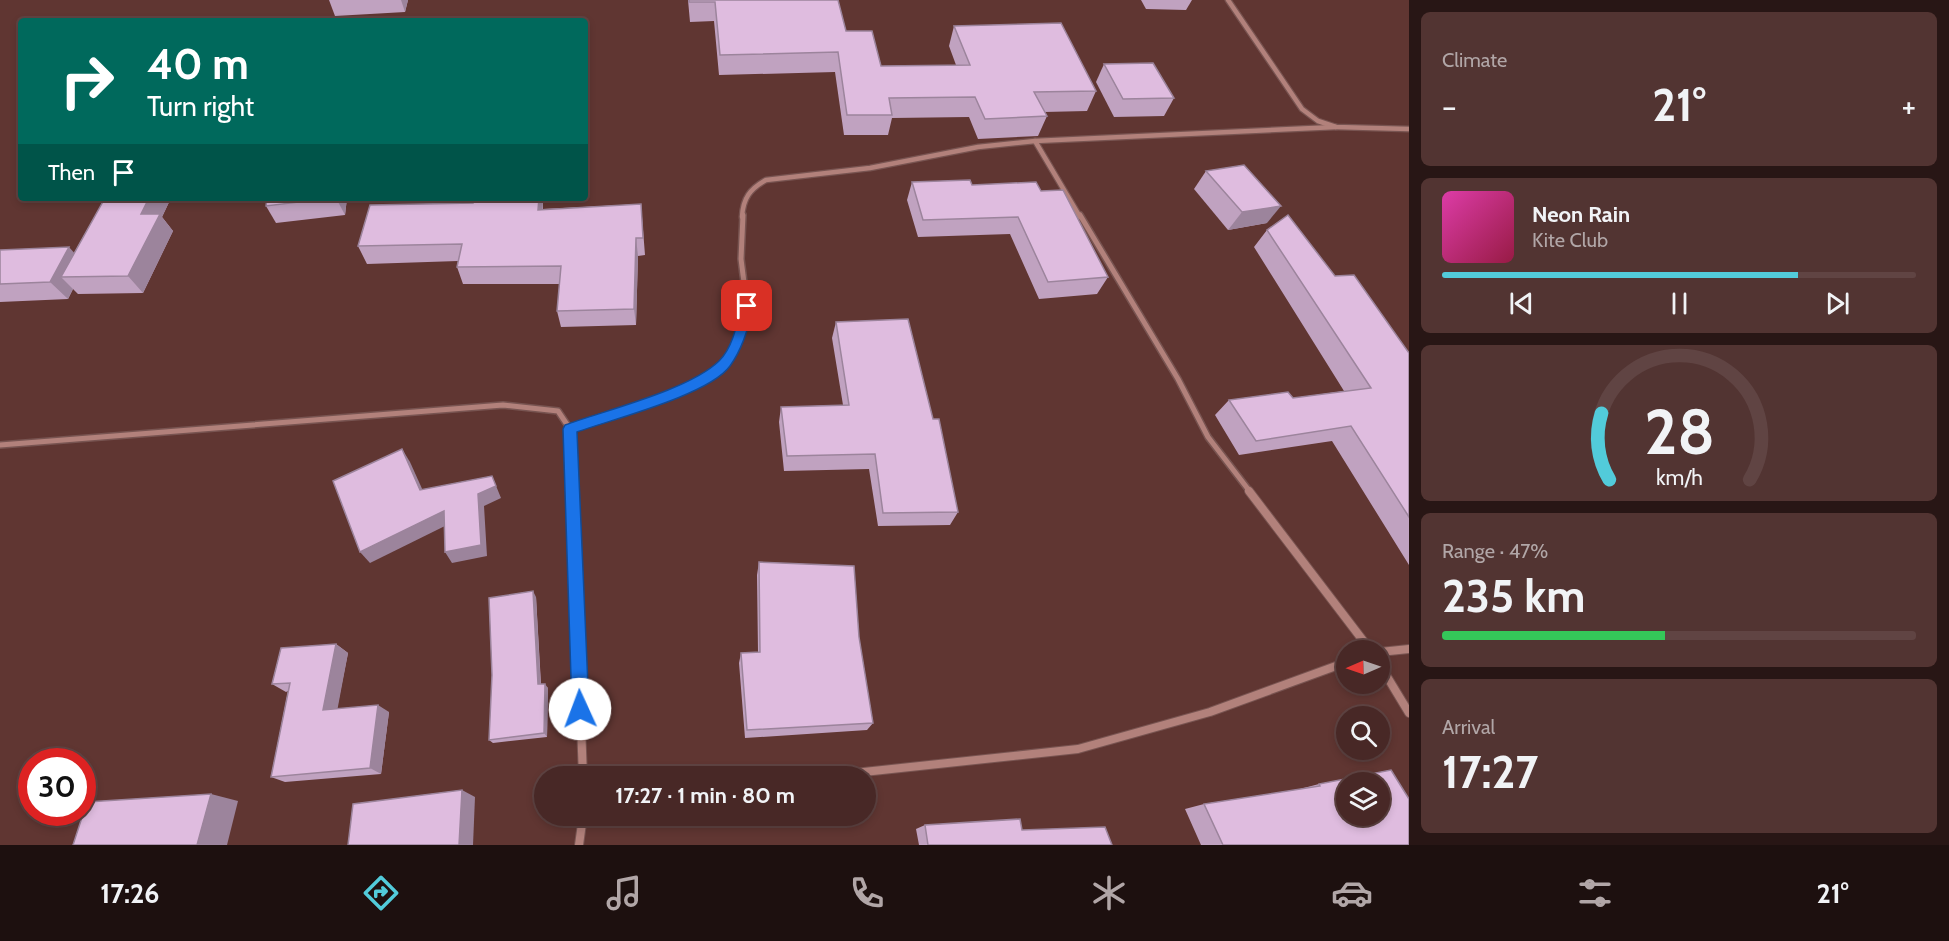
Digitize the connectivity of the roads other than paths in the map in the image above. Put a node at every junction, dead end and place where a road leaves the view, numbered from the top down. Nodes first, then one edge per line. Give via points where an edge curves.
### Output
1 (1228, 0) edge
2 (1336, 127) junction
3 (1409, 129) edge
4 (1035, 141) junction
5 (570, 429) junction
6 (0, 445) edge
7 (1363, 640) edge
8 (1409, 649) edge
9 (1390, 651) edge
10 (1336, 666) edge
11 (1390, 682) edge
12 (1409, 713) edge
13 (583, 766) edge
14 (876, 771) edge
15 (582, 826) edge
16 (579, 845) edge

1 - 2 street via 1302,109 1318,121
2 - 3 street
2 - 4 street
4 - 5 street via 978,147 870,168 766,180 753,187 743,202 741,259 747,306 741,333 724,364 693,386
4 - 7 street via 1178,379 1208,437
5 - 6 street via 558,411 503,405
5 - 13 street
8 - 9 street
10 - 14 street via 1210,712 1078,749
11 - 12 street
15 - 16 street

